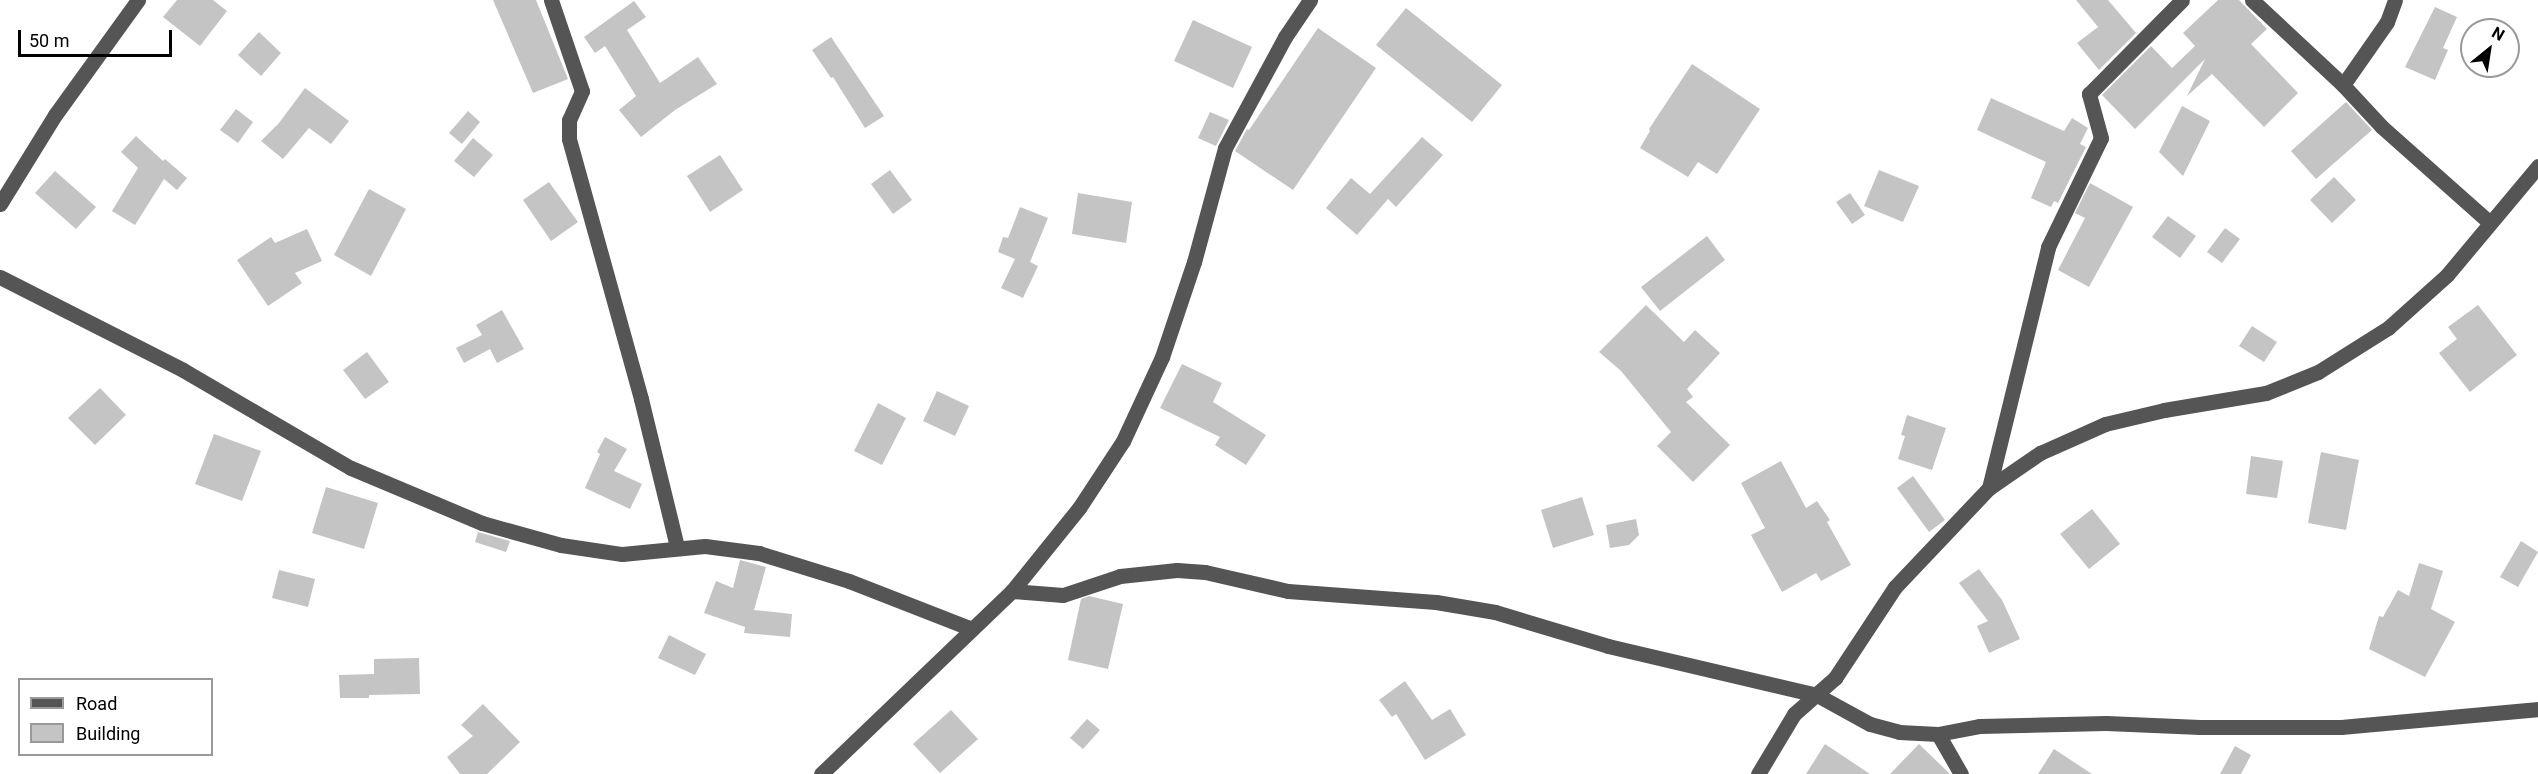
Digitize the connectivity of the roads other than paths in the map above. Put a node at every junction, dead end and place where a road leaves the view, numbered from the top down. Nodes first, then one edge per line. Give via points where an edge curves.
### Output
1 (138, 0) edge
2 (551, 0) edge
3 (1310, 0) edge
4 (2182, 0) edge
5 (2252, 0) edge
6 (2396, 0) edge
7 (2343, 85) junction
8 (2538, 166) edge
9 (0, 204) edge
10 (2490, 223) junction
11 (0, 277) edge
12 (1989, 488) junction
13 (676, 547) junction
14 (1012, 591) junction
15 (972, 629) junction
16 (1817, 695) junction
17 (2538, 710) edge
18 (1938, 734) junction
19 (821, 774) edge
20 (1758, 774) edge
21 (1961, 774) edge

1 - 9 street via 55,115
2 - 13 street via 582,90 569,120 569,140 642,399
3 - 14 street via 1285,37 1225,148 1194,262 1162,357 1123,441 1079,508
4 - 12 street via 2090,94 2101,138 2048,247
5 - 7 street
6 - 7 street via 2387,22
7 - 10 street via 2382,127
8 - 10 street
10 - 12 street via 2447,275 2388,328 2318,372 2266,393 2105,424 2040,453
11 - 13 street via 183,370 351,468 420,499 482,523 561,545 622,554
12 - 16 street via 1895,587 1835,678
13 - 15 street via 705,546 759,554 849,581
14 - 15 street
14 - 16 street via 1063,595 1120,576 1177,570 1205,572 1288,591 1436,602 1495,612 1608,646
15 - 19 street
16 - 18 street via 1870,724 1899,732
16 - 20 street via 1794,714
17 - 18 street via 2341,727 2106,723 1980,726
18 - 21 street

